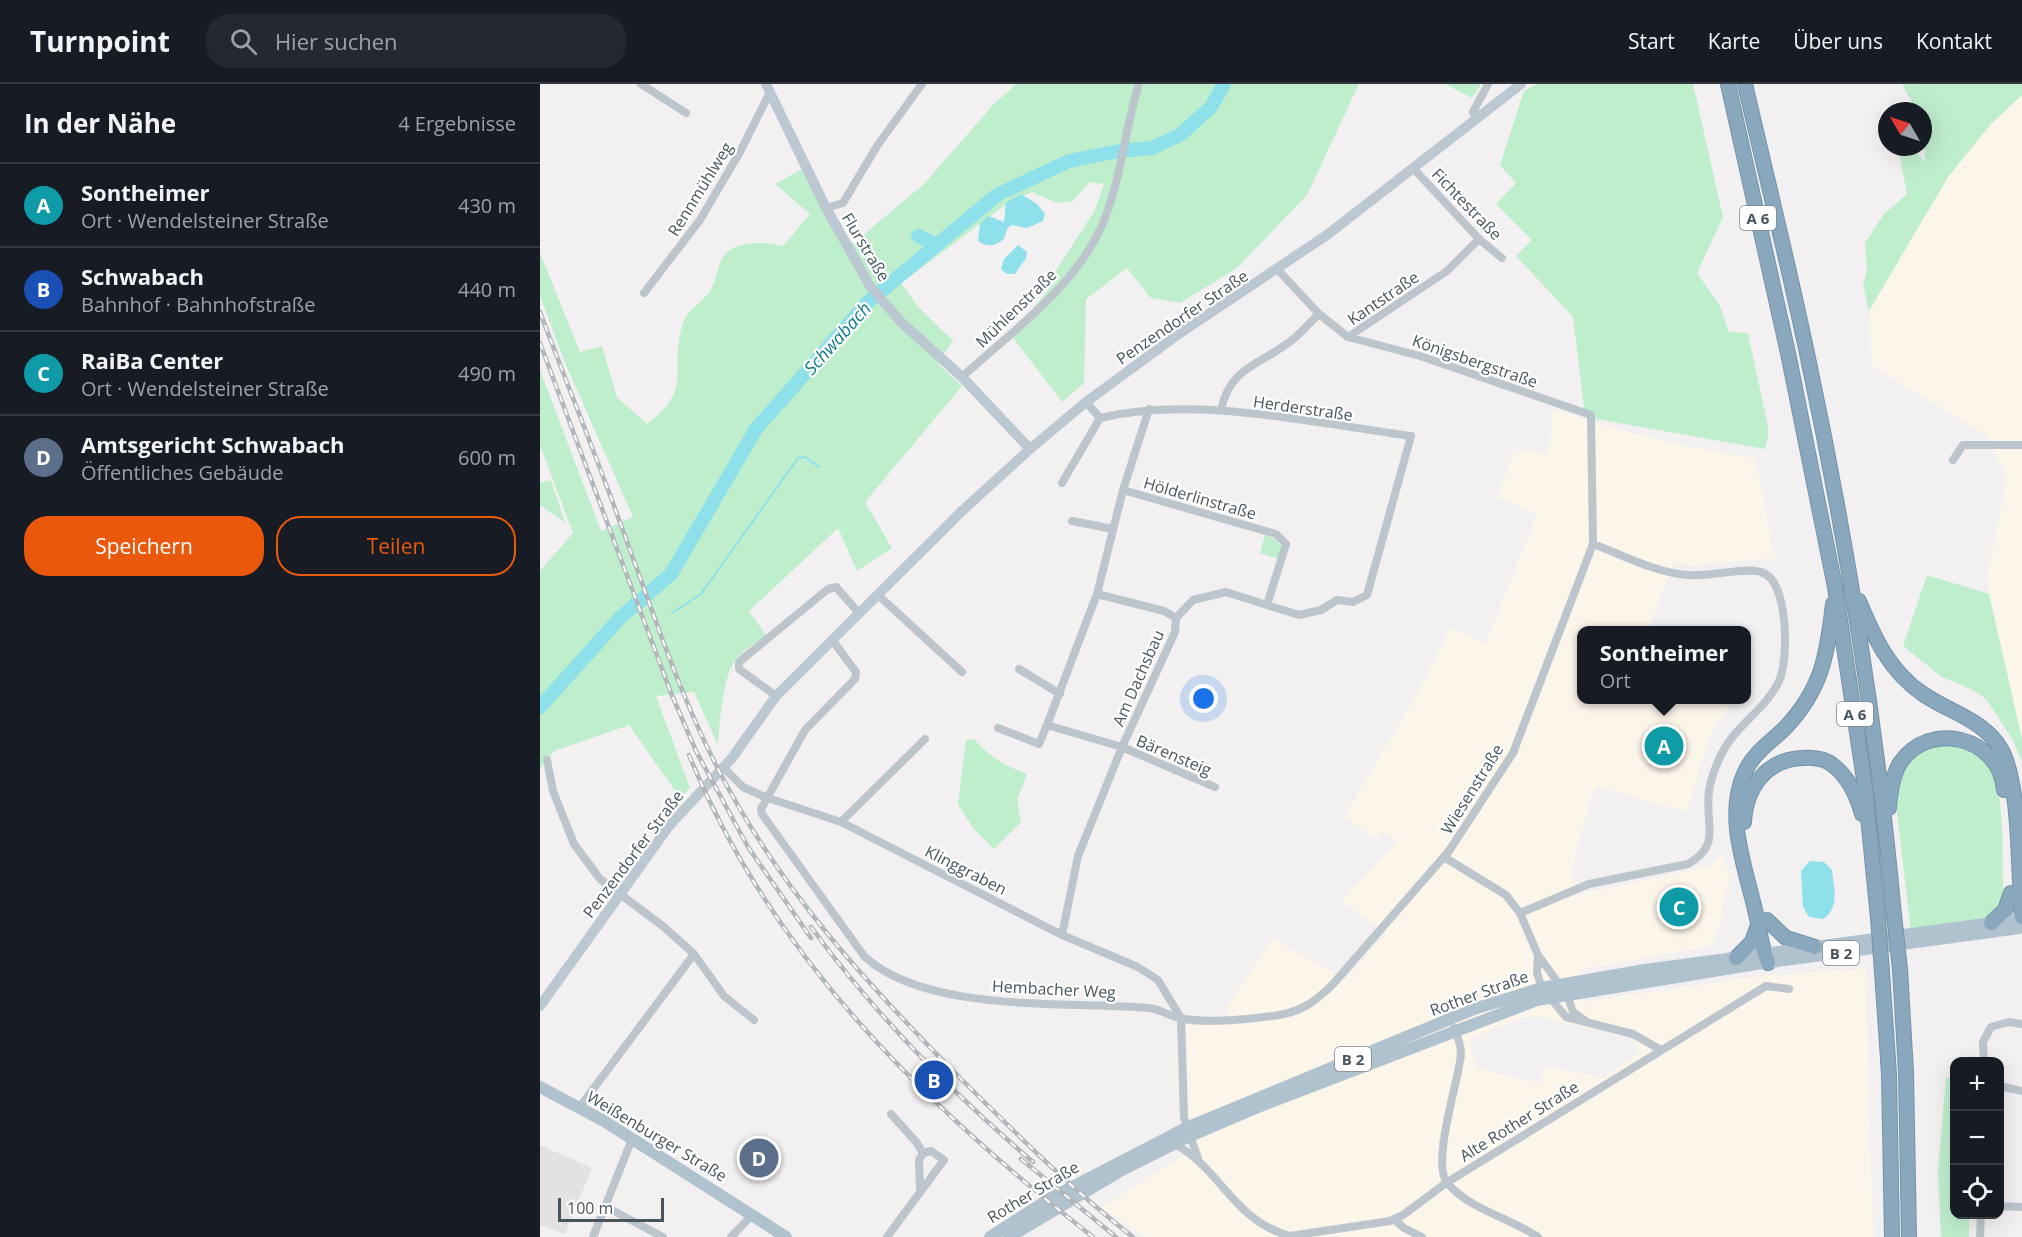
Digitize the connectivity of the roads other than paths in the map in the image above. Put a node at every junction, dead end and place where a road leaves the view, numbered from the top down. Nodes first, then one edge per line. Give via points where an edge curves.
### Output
1 (641, 84) edge
2 (922, 84) edge
3 (1139, 84) edge
4 (1488, 84) edge
5 (1521, 84) edge
6 (1728, 84) edge
7 (1745, 84) edge
8 (768, 88) edge
9 (686, 113) dead end
10 (1476, 117) junction
11 (1413, 168) junction
12 (826, 208) junction
13 (1479, 239) junction
14 (1502, 258) dead end
15 (1278, 270) junction
16 (644, 293) dead end
17 (1319, 314) junction
18 (1348, 338) junction
19 (962, 377) junction
20 (1086, 402) junction
21 (1149, 409) junction
22 (1221, 410) junction
23 (1592, 415) joint
24 (1100, 418) junction
25 (2022, 445) edge
26 (1030, 449) junction
27 (1953, 460) dead end
28 (1062, 483) dead end
29 (1123, 490) junction
30 (1072, 521) dead end
31 (1113, 529) junction
32 (1593, 544) junction
33 (1849, 580) junction
34 (1835, 587) junction
35 (1097, 594) junction
36 (878, 595) junction
37 (1267, 605) junction
38 (859, 613) junction
39 (1176, 618) junction
40 (833, 641) junction
41 (1019, 669) dead end
42 (962, 672) dead end
43 (1060, 694) junction
44 (776, 696) junction
45 (1047, 725) junction
46 (998, 728) dead end
47 (925, 739) dead end
48 (1122, 747) junction
49 (547, 760) dead end
50 (723, 767) junction
51 (1215, 787) dead end
52 (765, 797) junction
53 (841, 822) junction
54 (1887, 832) junction
55 (1870, 841) junction
56 (1444, 857) junction
57 (2017, 888) edge
58 (619, 894) junction
59 (1520, 913) junction
60 (1763, 921) junction
61 (2020, 922) edge
62 (1991, 923) junction
63 (1062, 935) junction
64 (1815, 947) junction
65 (694, 954) junction
66 (1538, 955) junction
67 (1767, 956) junction
68 (1736, 958) junction
69 (1542, 988) junction
70 (1789, 989) dead end
71 (1562, 990) junction
72 (1551, 998) junction
73 (540, 1006) edge
74 (1180, 1018) junction
75 (754, 1020) dead end
76 (1587, 1022) junction
77 (2022, 1024) edge
78 (1453, 1026) junction
79 (1661, 1050) junction
80 (1984, 1057) edge
81 (540, 1087) edge
82 (2004, 1087) edge
83 (2022, 1091) edge
84 (579, 1108) junction
85 (891, 1114) dead end
86 (1188, 1132) junction
87 (632, 1139) junction
88 (1174, 1144) junction
89 (923, 1153) junction
90 (1200, 1163) junction
91 (1446, 1183) junction
92 (920, 1194) junction
93 (2004, 1206) edge
94 (606, 1207) junction
95 (2022, 1207) edge
96 (753, 1214) junction
97 (1394, 1219) junction
98 (1981, 1219) edge
99 (593, 1237) edge
100 (663, 1237) edge
101 (731, 1237) edge
102 (786, 1237) edge
103 (886, 1237) edge
104 (990, 1237) edge
105 (1010, 1237) edge
106 (1422, 1237) edge
107 (1538, 1237) edge
108 (1892, 1237) edge
109 (1909, 1237) edge
110 (1980, 1237) edge

1 - 9 street
2 - 12 street via 843,203
3 - 19 street, Mühlenstraße via 1104,220 1085,254 1058,289
4 - 10 street via 1475,104
5 - 10 main road, Penzendorfer Straße
6 - 34 highway, A 6
7 - 33 highway, A 6 via 1808,359
8 - 12 main road, Flurstraße
8 - 16 street, Rennmühlweg via 741,150 700,220
10 - 11 main road, Penzendorfer Straße
11 - 13 street, Fichtestraße
11 - 15 main road, Penzendorfer Straße
12 - 19 main road, Flurstraße via 870,286
13 - 14 street, Fichtestraße
13 - 18 street, Kantstraße via 1447,271
15 - 17 street, Kantstraße
15 - 20 main road, Penzendorfer Straße via 1180,333
17 - 18 street, Kantstraße
17 - 22 street via 1289,343 1231,381 1224,392
18 - 23 street, Königsbergstraße via 1420,356
19 - 26 main road, Flurstraße
20 - 24 street
20 - 26 main road, Penzendorfer Straße
21 - 22 street, Herderstraße
21 - 24 street, Herderstraße
21 - 29 street, Hölderlinstraße
22 - 37 street, Herderstraße via 1411,436 1367,595 1353,602 1337,600 1320,610 1299,615
23 - 32 street, Wiesenstraße
24 - 28 street
25 - 27 street via 1963,445
26 - 36 main road, Penzendorfer Straße
29 - 31 street
29 - 37 street, Hölderlinstraße via 1276,534 1286,544
30 - 31 street
31 - 35 street
32 - 56 street, Wiesenstraße via 1513,753
32 - 59 street via 1672,573 1697,576 1761,572 1772,578 1779,589 1786,646 1784,665 1779,682 1736,732 1719,759 1709,792 1710,839 1700,857 1688,864 1589,884
33 - 54 highway, A 6
33 - 57 highway via 1882,651 1903,678 1925,696 1972,721 2000,747 2013,784
34 - 55 highway, A 6
34 - 60 highway via 1826,659 1818,683 1806,704 1758,753 1745,771 1738,793 1739,842
35 - 39 street via 1164,611
35 - 43 street
36 - 38 main road, Penzendorfer Straße
36 - 42 street
37 - 39 street via 1226,592 1193,600
38 - 40 main road, Penzendorfer Straße
38 - 44 street via 836,587 828,589 739,662 739,669
39 - 48 street, Am Dachsbau via 1175,632
40 - 44 main road, Penzendorfer Straße
40 - 52 street via 856,672 855,679 805,730
41 - 43 street
43 - 45 street
44 - 50 main road, Penzendorfer Straße
45 - 46 street via 1039,744
45 - 48 street, Bärensteig
47 - 53 street
48 - 51 street, Bärensteig
48 - 63 street, Am Dachsbau via 1077,856
49 - 58 street via 553,791 574,844 600,879
50 - 52 street, Klinggraben via 735,782
50 - 58 main road, Penzendorfer Straße via 677,815
52 - 53 street, Klinggraben
52 - 74 street, Hembacher Weg via 762,814 864,956 885,972 918,985 1013,1004 1152,1008
53 - 63 street, Klinggraben
54 - 57 highway via 1894,777 1908,753 1940,737 1974,744 1991,758 2004,784
54 - 109 highway, A 6, bridge via 1906,1072
55 - 60 highway via 1858,799 1833,764 1814,757 1793,758 1773,765 1751,790 1744,823
55 - 108 highway, A 6, bridge via 1889,1074
56 - 59 street via 1506,895
56 - 74 street, Wiesenstraße via 1316,1001 1301,1010 1279,1015
57 - 61 highway
57 - 62 highway via 2005,910
58 - 65 street
58 - 73 main road, Penzendorfer Straße
59 - 66 street
60 - 64 highway via 1786,938
60 - 67 highway
60 - 68 highway via 1752,942
61 - 62 main road, Rother Straße / B 2
61 - 67 main road, Rother Straße / B 2
62 - 64 main road, Rother Straße / B 2
63 - 74 street, Klinggraben via 1138,967 1158,980
64 - 67 main road, Rother Straße / B 2
65 - 75 street via 724,996
65 - 84 street
66 - 69 street via 1537,973
66 - 71 street
67 - 68 main road, Rother Straße / B 2
67 - 71 main road, Rother Straße / B 2
68 - 71 main road, Rother Straße / B 2 via 1645,970
69 - 71 main road, Rother Straße / B 2
69 - 72 street
69 - 78 main road, Rother Straße / B 2 via 1474,1009
70 - 79 street, Alte Rother Straße via 1766,986
71 - 72 main road, Rother Straße / B 2
71 - 76 street via 1573,1012
72 - 76 street via 1566,1017
72 - 78 main road, Rother Straße / B 2
74 - 86 street
76 - 79 street via 1633,1034
77 - 80 street via 2009,1022 1990,1027 1983,1042
78 - 86 main road, Rother Straße / B 2
78 - 91 street via 1461,1053 1446,1119
79 - 91 street, Alte Rother Straße
81 - 84 main road, Weißenburger Straße
82 - 83 street
84 - 87 main road, Weißenburger Straße
85 - 89 street
86 - 88 main road, Rother Straße / B 2
86 - 90 street, Alte Rother Straße
86 - 104 main road, Rother Straße / B 2 via 1051,1198
87 - 94 street
87 - 96 main road, Weißenburger Straße
88 - 90 street, Alte Rother Straße
88 - 105 main road, Rother Straße / B 2 via 1120,1171
89 - 92 street via 919,1160
89 - 92 street via 931,1151 944,1160
90 - 97 street, Alte Rother Straße via 1255,1220 1276,1232 1290,1236
91 - 97 street, Alte Rother Straße
91 - 107 street via 1470,1201
92 - 103 street
93 - 95 street
94 - 99 street
94 - 100 street
96 - 101 street
96 - 102 main road, Weißenburger Straße
97 - 106 street
98 - 110 street

